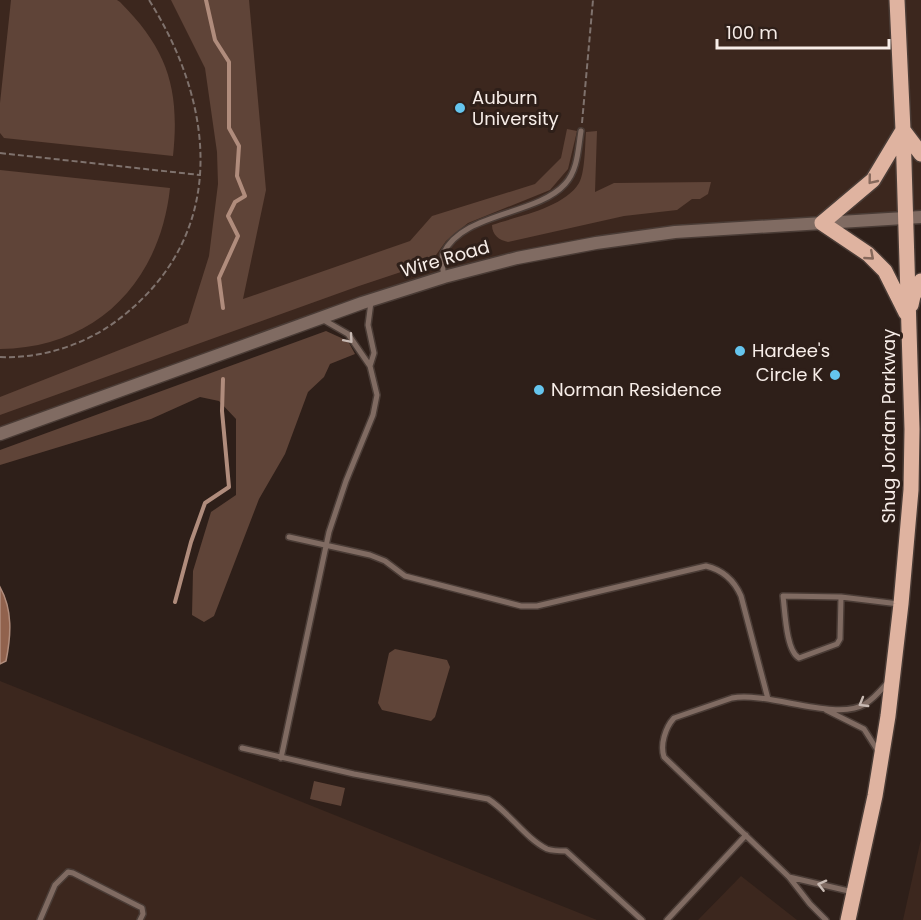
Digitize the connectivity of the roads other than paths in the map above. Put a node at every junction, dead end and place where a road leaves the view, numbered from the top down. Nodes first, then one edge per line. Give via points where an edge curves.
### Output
1 (897, 0) edge
2 (903, 130) junction
3 (581, 131) road end
4 (921, 154) edge
5 (921, 217) edge
6 (904, 219) junction
7 (822, 223) junction
8 (444, 277) junction
9 (921, 281) edge
10 (371, 300) junction
11 (908, 317) junction
12 (321, 318) junction
13 (370, 366) junction
14 (0, 434) edge
15 (289, 537) dead end
16 (327, 546) junction
17 (841, 597) junction
18 (901, 604) junction
19 (893, 676) junction
20 (768, 699) junction
21 (825, 709) junction
22 (242, 748) dead end
23 (882, 757) junction
24 (281, 758) junction
25 (746, 835) junction
26 (789, 877) junction
27 (854, 893) junction
28 (40, 920) edge
29 (140, 920) edge
30 (642, 920) edge
31 (667, 920) edge
32 (826, 920) edge
33 (848, 920) edge

1 - 2 main road, Shug Jordan Parkway
2 - 4 main road
2 - 6 main road, Shug Jordan Parkway
2 -> 7 main road via 873,180
3 - 8 lane via 574,172 565,184 549,196 469,228 450,243 442,256
5 - 6 street, Wire Road
6 - 7 street, Wire Road
6 - 11 main road, Shug Jordan Parkway
7 - 8 street, Wire Road via 675,232 596,243
7 -> 11 main road via 868,254 885,271
8 - 10 street, Wire Road
9 - 11 main road
10 - 12 street, Wire Road
10 - 13 lane via 368,325 374,353
11 - 18 main road, Shug Jordan Parkway via 911,479
12 -> 13 lane via 348,334
12 - 14 street, Wire Road
13 - 16 lane via 376,395 373,415 336,508
15 - 16 lane
16 - 20 lane via 370,555 405,576 521,606 537,606 706,566 717,568 735,583 741,596
16 - 24 lane
17 - 17 lane via 783,596 795,656 799,658 837,644
17 - 18 lane
18 - 19 main road, Shug Jordan Parkway
19 -> 21 lane via 857,708
19 - 23 main road, Shug Jordan Parkway
20 - 21 lane
20 - 25 lane via 741,696 674,718 668,725 662,749 664,758
21 - 23 lane via 864,729
22 - 24 lane
23 - 27 main road, Shug Jordan Parkway
24 - 30 lane via 488,800 549,850 566,851
25 - 26 lane
25 - 31 lane
27 -> 26 lane
26 - 32 lane
27 - 33 main road, Shug Jordan Parkway
28 - 29 lane via 55,885 68,872 141,908

